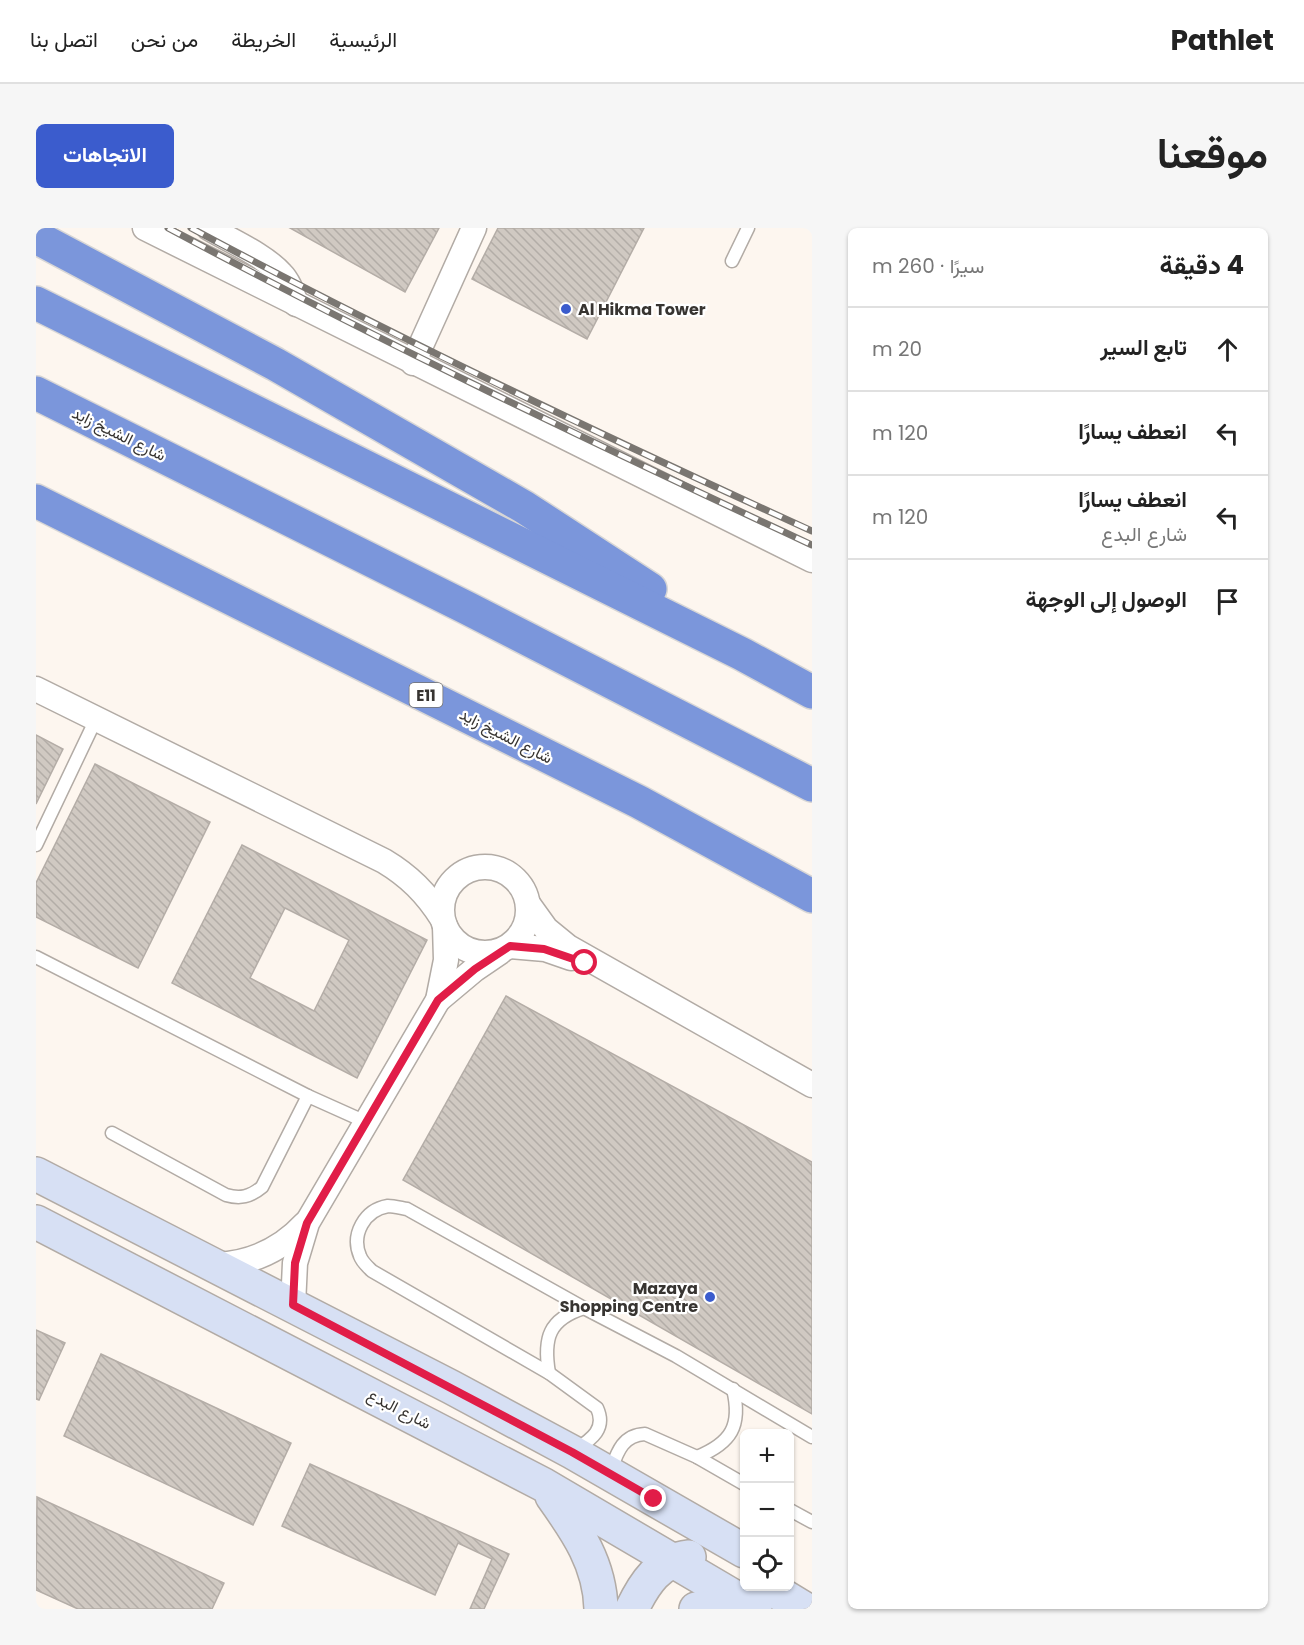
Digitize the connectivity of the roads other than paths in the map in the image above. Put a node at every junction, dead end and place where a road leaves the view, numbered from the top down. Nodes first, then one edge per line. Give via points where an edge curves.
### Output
1 (146, 228) edge
2 (209, 228) edge
3 (474, 228) edge
4 (748, 228) edge
5 (36, 237) edge
6 (732, 261) dead end
7 (36, 303) edge
8 (296, 304) junction
9 (413, 363) junction
10 (36, 393) edge
11 (36, 501) edge
12 (812, 560) edge
13 (742, 654) junction
14 (36, 689) edge
15 (812, 692) edge
16 (96, 719) junction
17 (812, 785) edge
18 (36, 845) edge
19 (812, 896) edge
20 (528, 904) junction
21 (443, 922) junction
22 (505, 949) junction
23 (36, 957) edge
24 (605, 967) junction
25 (438, 1000) junction
26 (812, 1085) edge
27 (308, 1096) junction
28 (366, 1122) junction
29 (112, 1133) dead end
30 (36, 1174) edge
31 (37, 1223) edge
32 (307, 1223) junction
33 (217, 1265) junction
34 (293, 1305) junction
35 (584, 1308) junction
36 (549, 1373) junction
37 (733, 1389) junction
38 (812, 1437) edge
39 (572, 1452) junction
40 (697, 1457) junction
41 (610, 1473) junction
42 (742, 1483) edge
43 (544, 1485) junction
44 (794, 1513) edge
45 (812, 1522) edge
46 (740, 1549) edge
47 (670, 1561) junction
48 (740, 1572) edge
49 (794, 1580) edge
50 (812, 1590) edge
51 (774, 1591) edge
52 (601, 1609) edge
53 (632, 1609) edge
54 (696, 1609) edge
55 (745, 1609) edge
56 (754, 1609) edge
57 (805, 1609) edge

1 - 8 street
2 - 8 street via 272,265 289,286
3 - 9 street
4 - 6 lane
5 - 13 highway via 275,364 524,507 635,578
7 - 13 highway
8 - 9 street
9 - 12 street
10 - 17 highway, شارع الشيخ زايد
11 - 19 highway, شارع الشيخ زايد / E11 via 639,802
13 - 15 highway
14 - 16 street
16 - 18 lane
16 - 21 street via 384,861 417,885
20 - 21 street via 511,875 501,869 478,867 467,870 450,885 444,895
20 - 22 street via 525,928
20 - 24 street via 553,936
21 - 22 street via 450,936 467,950 477,953
21 - 25 street via 446,960
22 - 24 street via 544,949
22 - 25 street
23 - 27 lane
24 - 26 street
25 - 28 street
27 - 28 lane
27 - 29 lane via 262,1187 245,1197 226,1196
28 - 32 street
30 - 33 main road
31 - 43 main road, شارع البدع
32 - 33 street via 273,1251 246,1262
32 - 34 street via 295,1263
33 - 34 main road
34 - 39 main road
35 - 36 lane via 555,1323 548,1338
35 - 36 lane via 407,1209 389,1206 373,1211 361,1224 356,1241 360,1258 372,1271
35 - 37 lane
36 - 39 lane via 591,1402 601,1415 598,1432
37 - 38 lane
37 - 40 lane via 735,1423 727,1439
39 - 41 main road
40 - 41 lane via 652,1437 637,1435 618,1449
40 - 42 lane
41 - 46 main road
43 - 47 main road, شارع البدع
43 - 52 main road via 589,1554
44 - 45 lane
47 - 48 main road via 705,1557
47 - 53 main road via 650,1579
47 - 56 main road, شارع البدع
49 - 50 main road
51 - 57 main road
54 - 55 main road

